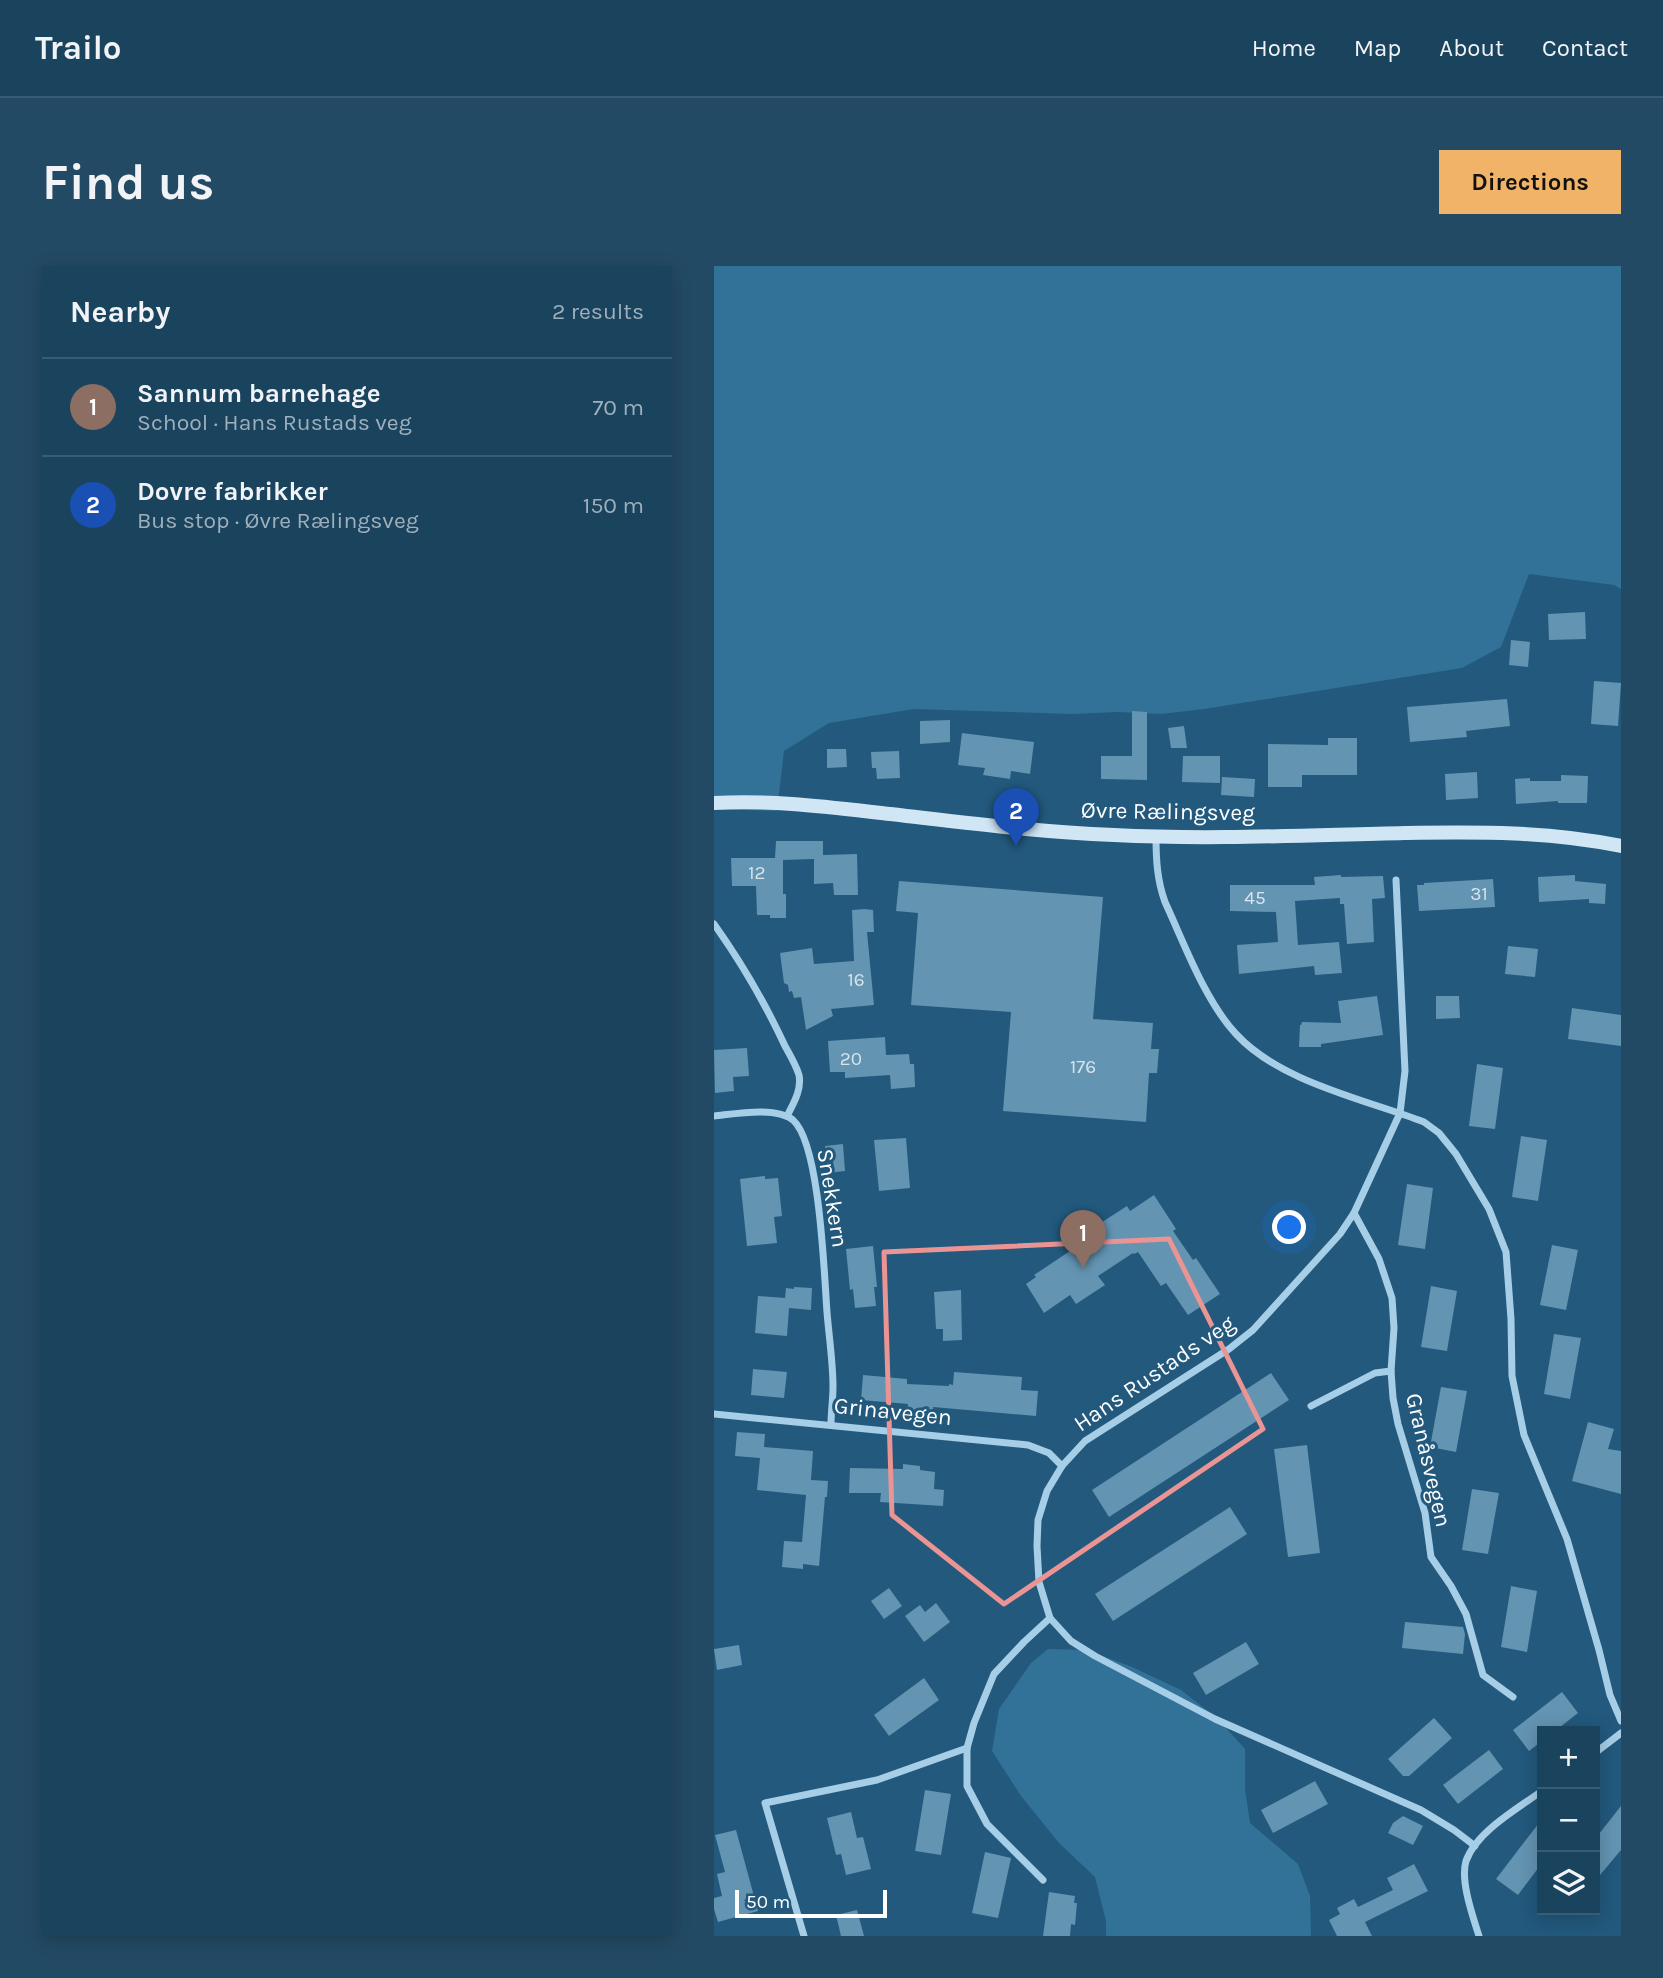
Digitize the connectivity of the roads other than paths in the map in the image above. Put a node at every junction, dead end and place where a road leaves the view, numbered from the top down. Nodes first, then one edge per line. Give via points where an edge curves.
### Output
1 (714, 803) edge
2 (1156, 836) junction
3 (1621, 846) edge
4 (1396, 880) dead end
5 (714, 924) edge
6 (1400, 1113) junction
7 (714, 1116) edge
8 (787, 1116) junction
9 (1354, 1213) junction
10 (1391, 1371) junction
11 (1311, 1406) dead end
12 (714, 1414) edge
13 (831, 1424) junction
14 (1062, 1466) junction
15 (1051, 1618) junction
16 (1513, 1697) dead end
17 (1621, 1721) edge
18 (1621, 1733) edge
19 (967, 1748) junction
20 (1600, 1749) edge
21 (1537, 1795) edge
22 (1475, 1846) junction
23 (1043, 1880) dead end
24 (804, 1936) edge
25 (1479, 1936) edge

1 - 2 main road, Øvre Rælingsveg via 791,804
2 - 3 main road, Øvre Rælingsveg via 1500,833 1556,835
2 - 6 street via 1159,887 1165,902 1212,1000 1236,1034 1291,1074
4 - 6 street, Hans Rustads veg via 1405,1071
5 - 8 street via 733,950 799,1076 797,1096
6 - 9 street, Hans Rustads veg
6 - 17 street via 1440,1133 1489,1209 1506,1252 1513,1376 1524,1435 1567,1539
7 - 8 street via 763,1112
8 - 13 street, Snekkern via 806,1142 816,1188 833,1387
9 - 10 street, Granåsvegen via 1379,1259 1392,1298
9 - 14 street, Hans Rustads veg via 1253,1330 1085,1441
10 - 11 street via 1375,1373
10 - 16 street, Granåsvegen via 1398,1424 1425,1513 1431,1558 1466,1614 1483,1675
12 - 13 street, Grinavegen
13 - 14 street, Grinavegen via 1028,1445 1049,1453
14 - 15 street, Hans Rustads veg via 1047,1491 1038,1520 1040,1582
15 - 19 street via 994,1674
15 - 22 street, Hans Rustads veg via 1071,1640 1095,1656 1215,1718 1421,1811
18 - 20 street
19 - 23 street via 967,1786 986,1824
19 - 24 street via 877,1780 765,1803
21 - 22 street via 1496,1824
22 - 25 street via 1465,1863 1467,1898

